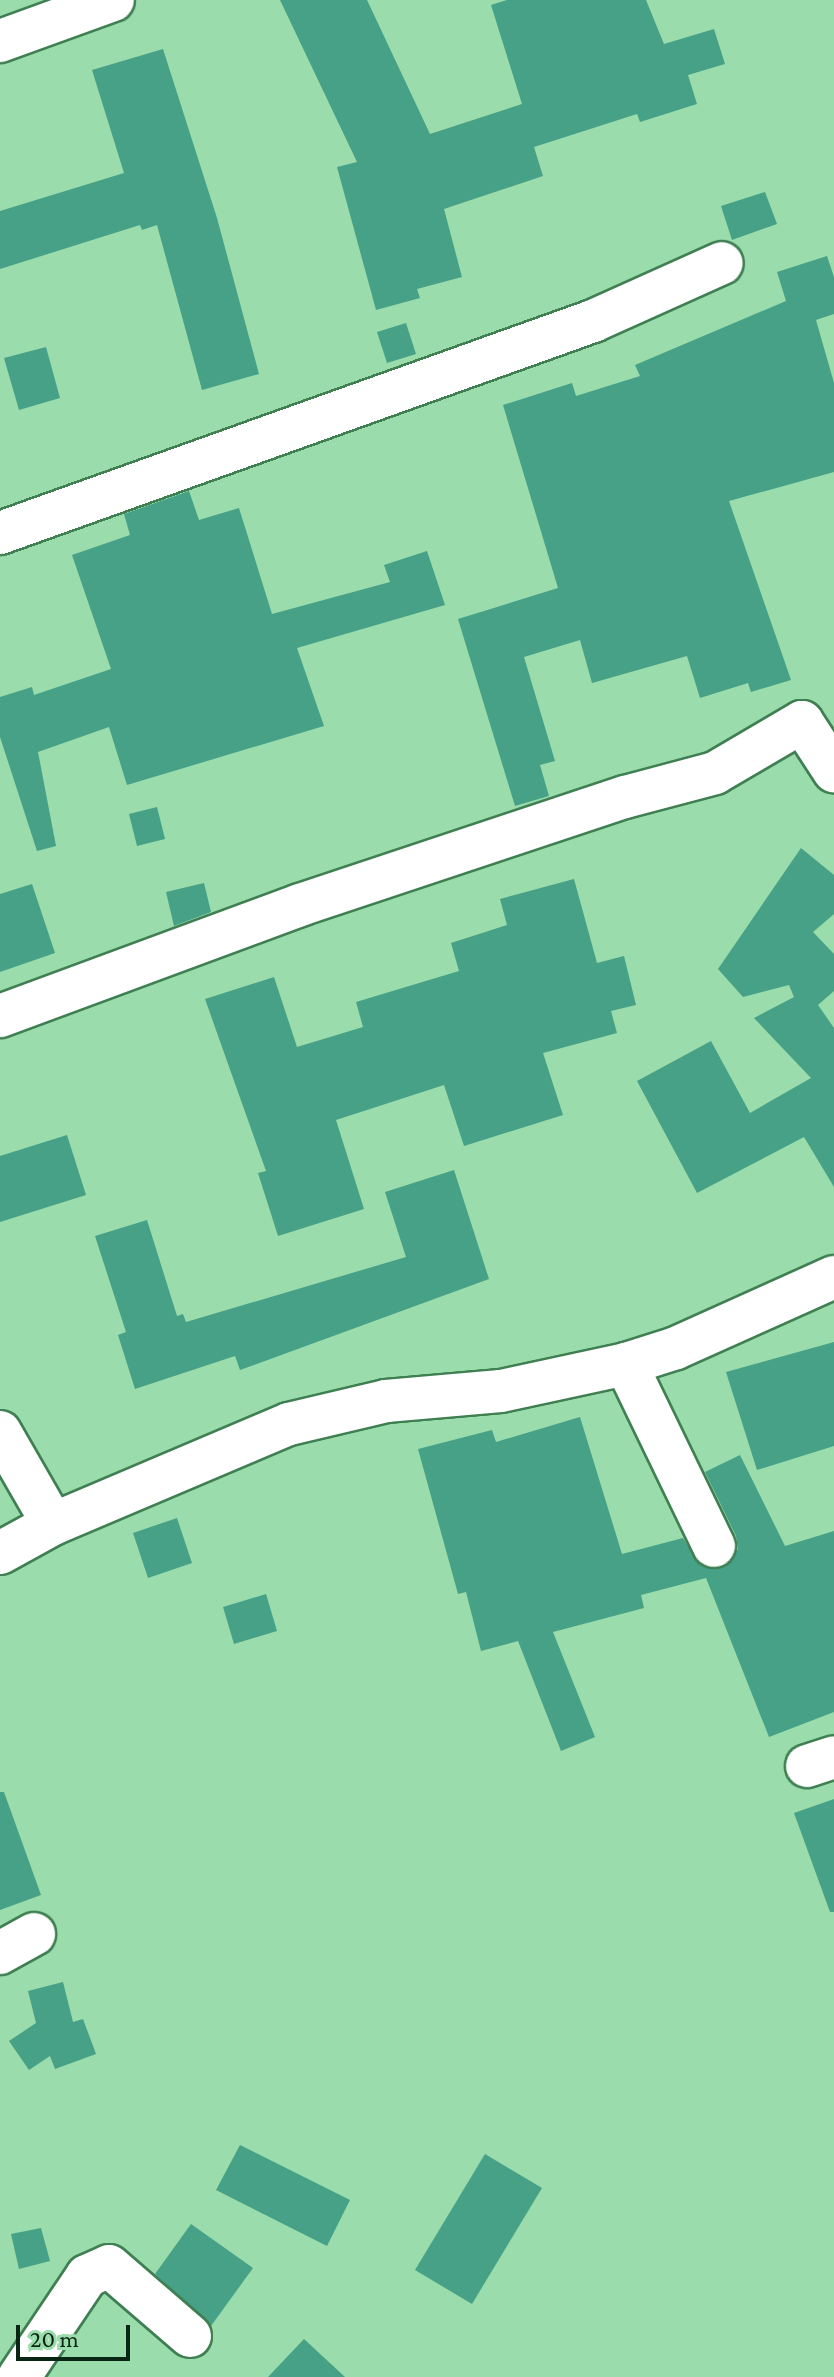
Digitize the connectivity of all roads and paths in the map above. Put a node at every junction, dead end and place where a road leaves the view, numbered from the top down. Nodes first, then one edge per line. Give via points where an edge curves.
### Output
1 (113, 0) edge
2 (0, 41) edge
3 (722, 263) dead end
4 (0, 533) edge
5 (834, 771) edge
6 (0, 1016) edge
7 (834, 1277) edge
8 (626, 1364) junction
9 (0, 1432) edge
10 (53, 1524) junction
11 (714, 1546) dead end
12 (0, 1553) edge
13 (190, 2336) dead end
14 (19, 2377) edge

1 - 2 street
3 - 4 street via 578,326
5 - 6 street via 802,722 715,773 625,797 300,905
7 - 8 street via 676,1348
8 - 10 street via 501,1391 386,1401 289,1424
8 - 11 street
9 - 10 street
10 - 12 street
13 - 14 street via 109,2266 87,2276

